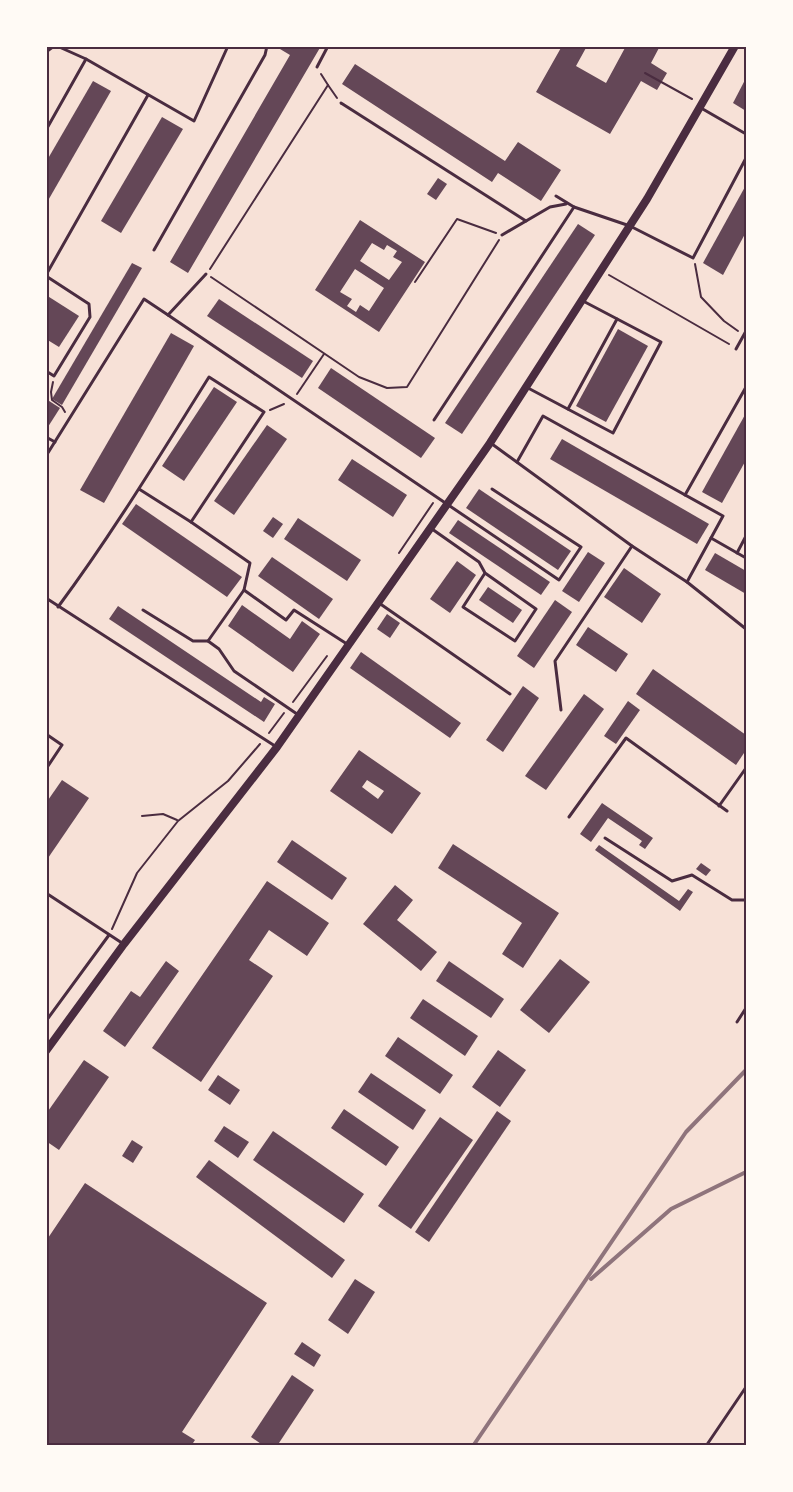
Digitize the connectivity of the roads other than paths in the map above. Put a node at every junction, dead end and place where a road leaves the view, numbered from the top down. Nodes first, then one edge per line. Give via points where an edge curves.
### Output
1 (55, 46) edge
2 (228, 46) edge
3 (267, 46) edge
4 (328, 46) edge
5 (735, 46) edge
6 (46, 52) edge
7 (86, 59) junction
8 (317, 67) road end
9 (148, 95) junction
10 (341, 103) road end
11 (701, 108) junction
12 (46, 130) edge
13 (747, 134) edge
14 (747, 158) edge
15 (556, 196) dead end
16 (567, 204) junction
17 (574, 207) junction
18 (526, 221) junction
19 (630, 226) junction
20 (502, 235) road end
21 (153, 250) dead end
22 (206, 274) road end
23 (46, 275) edge
24 (582, 300) junction
25 (168, 315) junction
26 (617, 319) junction
27 (747, 331) edge
28 (736, 349) road end
29 (46, 371) edge
30 (526, 387) junction
31 (747, 387) edge
32 (568, 409) junction
33 (434, 420) dead end
34 (46, 437) edge
35 (55, 442) junction
36 (490, 443) junction
37 (46, 456) edge
38 (517, 462) junction
39 (139, 489) junction
40 (492, 489) dead end
41 (685, 495) junction
42 (446, 505) junction
43 (191, 522) junction
44 (430, 528) junction
45 (747, 536) edge
46 (711, 538) junction
47 (632, 546) junction
48 (737, 553) junction
49 (747, 558) edge
50 (485, 573) junction
51 (687, 582) junction
52 (244, 590) junction
53 (46, 598) edge
54 (378, 602) junction
55 (57, 607) junction
56 (143, 610) dead end
57 (747, 629) edge
58 (208, 641) junction
59 (347, 645) junction
60 (510, 694) dead end
61 (561, 710) dead end
62 (298, 715) junction
63 (46, 734) edge
64 (277, 747) junction
65 (747, 768) edge
66 (46, 769) edge
67 (719, 806) junction
68 (727, 811) dead end
69 (569, 817) dead end
70 (605, 838) dead end
71 (46, 893) edge
72 (747, 900) edge
73 (109, 935) junction
74 (124, 944) junction
75 (747, 1008) edge
76 (46, 1022) edge
77 (736, 1022) dead end
78 (46, 1051) edge
79 (747, 1387) edge
80 (706, 1446) edge

1 - 6 lane
1 - 7 lane
2 - 9 lane via 194,121
3 - 21 lane
4 - 8 lane
5 - 11 street
7 - 9 lane
7 - 12 lane
9 - 23 lane
10 - 18 lane
11 - 13 lane
11 - 19 street
14 - 19 lane via 693,258
15 - 16 lane
16 - 17 lane
16 - 18 lane via 550,207
17 - 19 lane
17 - 33 lane
18 - 20 lane
19 - 24 street
22 - 25 lane
23 - 29 lane via 89,304 90,317 54,376
24 - 26 lane
24 - 30 street
25 - 35 lane via 144,299
25 - 42 lane
26 - 32 lane
26 - 32 lane via 661,342 613,433
27 - 28 lane
30 - 32 lane
30 - 36 street
31 - 41 lane
34 - 35 lane
35 - 37 lane
36 - 38 lane
36 - 42 street
38 - 41 lane via 543,416
38 - 47 lane
39 - 43 lane
39 - 43 lane via 209,377 264,412
39 - 55 lane
40 - 42 lane via 581,548 559,580
41 - 46 lane via 723,516
42 - 44 street
43 - 52 lane via 250,563
44 - 50 lane via 479,562
44 - 54 street
45 - 48 lane
46 - 48 lane
46 - 51 lane
47 - 51 lane
47 - 61 lane via 555,661
48 - 49 lane
50 - 50 lane via 536,609 515,641 463,606
51 - 57 lane
52 - 58 lane
52 - 59 lane via 286,620 294,610
53 - 55 lane
54 - 59 street
54 - 60 lane
55 - 64 lane
56 - 58 lane via 193,641
58 - 62 lane via 219,649 234,671
59 - 62 street
62 - 64 street
63 - 66 lane via 62,745
64 - 74 street
65 - 67 lane
67 - 68 lane
67 - 69 lane via 627,738
70 - 72 lane via 672,881 692,875 732,900
71 - 73 lane
73 - 74 lane
73 - 76 lane
74 - 78 street
75 - 77 lane
79 - 80 lane

